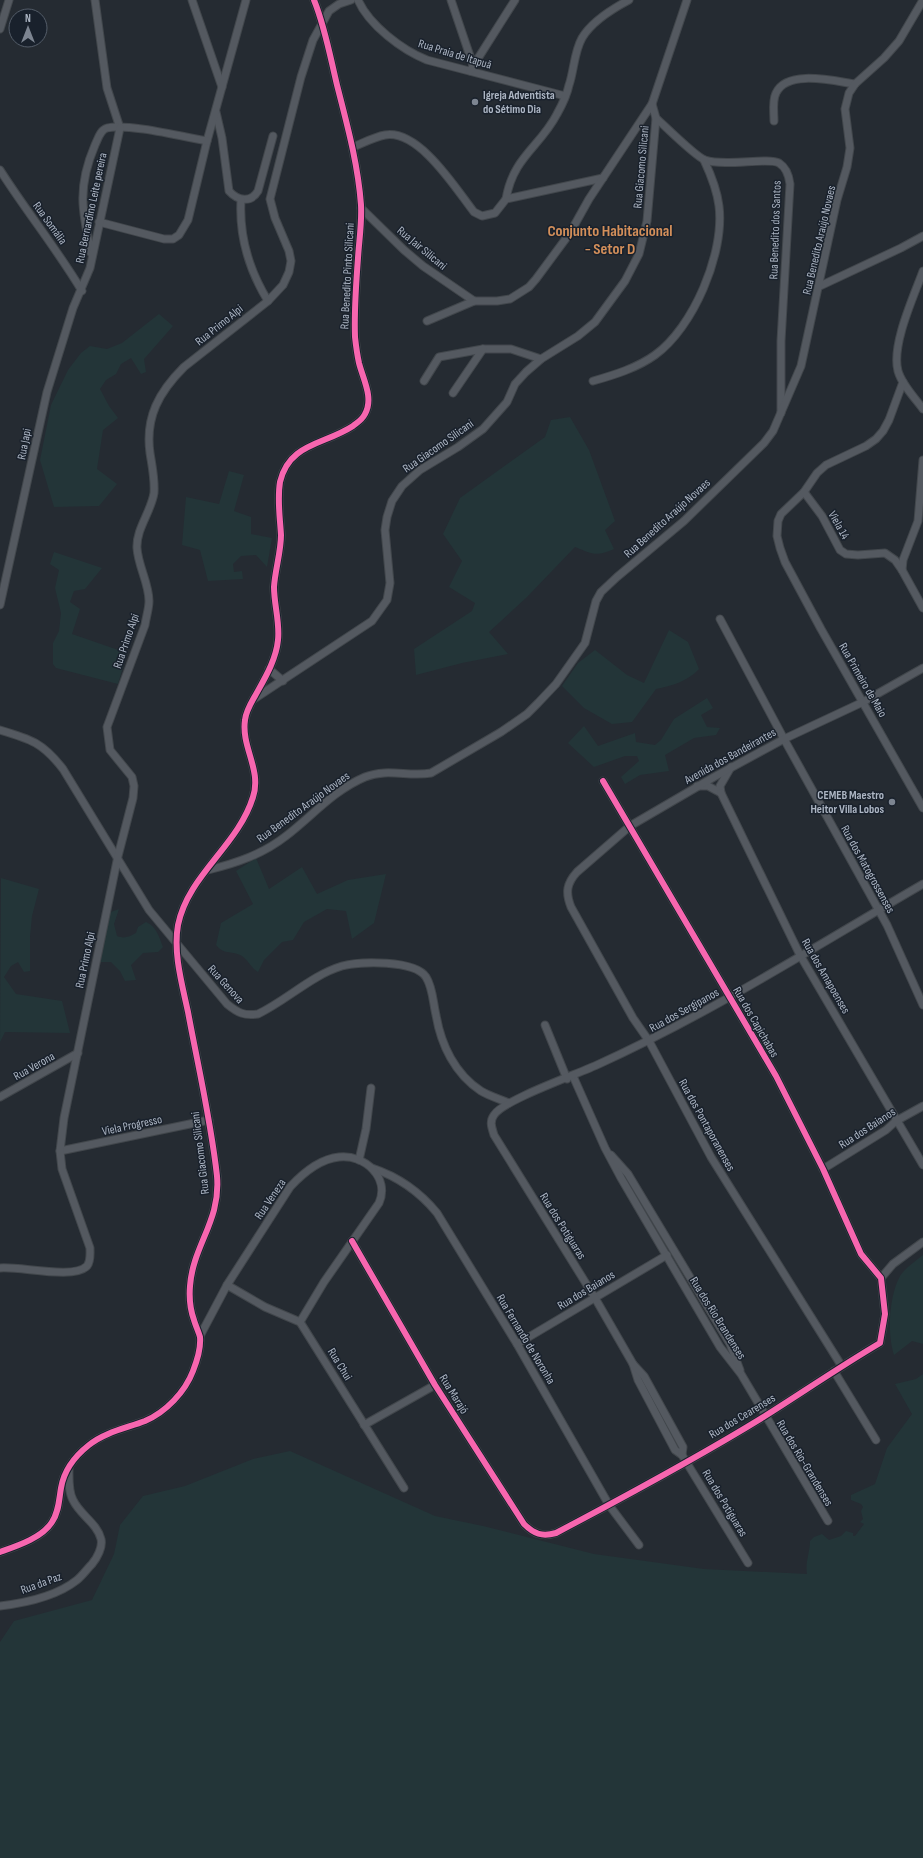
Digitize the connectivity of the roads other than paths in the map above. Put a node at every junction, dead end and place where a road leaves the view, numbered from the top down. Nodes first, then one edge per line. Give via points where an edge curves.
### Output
1 (9, 0) edge
2 (95, 0) edge
3 (192, 0) edge
4 (246, 0) edge
5 (314, 0) edge
6 (351, 0) edge
7 (358, 0) edge
8 (451, 0) edge
9 (515, 0) edge
10 (629, 0) edge
11 (687, 0) edge
12 (923, 0) edge
13 (322, 22) junction
14 (0, 29) edge
15 (472, 68) junction
16 (855, 84) junction
17 (222, 88) junction
18 (565, 96) junction
19 (652, 104) junction
20 (216, 111) junction
21 (656, 118) junction
22 (774, 120) dead end
23 (120, 128) junction
24 (273, 136) dead end
25 (207, 141) junction
26 (353, 147) junction
27 (704, 160) junction
28 (0, 170) edge
29 (603, 178) junction
30 (506, 199) junction
31 (241, 200) junction
32 (361, 208) junction
33 (99, 222) junction
34 (923, 236) edge
35 (91, 256) junction
36 (923, 271) edge
37 (820, 286) junction
38 (82, 291) junction
39 (268, 301) junction
40 (474, 301) junction
41 (427, 321) dead end
42 (483, 349) junction
43 (541, 359) junction
44 (424, 381) dead end
45 (593, 381) dead end
46 (903, 382) junction
47 (452, 393) dead end
48 (923, 410) edge
49 (781, 416) junction
50 (923, 460) edge
51 (804, 492) junction
52 (902, 570) junction
53 (0, 605) edge
54 (923, 608) edge
55 (720, 618) dead end
56 (923, 668) edge
57 (269, 669) junction
58 (284, 681) junction
59 (253, 700) junction
60 (863, 702) junction
61 (0, 730) edge
62 (784, 739) junction
63 (731, 767) junction
64 (603, 781) dead end
65 (697, 786) junction
66 (256, 788) joint
67 (720, 793) junction
68 (923, 808) edge
69 (630, 826) junction
70 (118, 856) junction
71 (208, 870) junction
72 (923, 884) edge
73 (567, 888) joint
74 (878, 910) junction
75 (177, 944) junction
76 (800, 955) junction
77 (729, 997) junction
78 (923, 1005) edge
79 (545, 1025) dead end
80 (649, 1041) junction
81 (78, 1054) junction
82 (570, 1078) junction
83 (371, 1088) dead end
84 (0, 1097) edge
85 (509, 1103) junction
86 (923, 1106) edge
87 (209, 1120) junction
88 (896, 1121) junction
89 (605, 1148) junction
90 (60, 1151) junction
91 (359, 1160) junction
92 (923, 1165) edge
93 (372, 1168) junction
94 (823, 1169) junction
95 (352, 1241) junction
96 (923, 1242) edge
97 (667, 1255) junction
98 (0, 1268) edge
99 (881, 1278) junction
100 (227, 1285) junction
101 (595, 1298) junction
102 (300, 1322) junction
103 (200, 1336) junction
104 (517, 1344) junction
105 (842, 1365) junction
106 (834, 1371) junction
107 (741, 1374) junction
108 (435, 1385) junction
109 (764, 1416) junction
110 (364, 1425) junction
111 (876, 1440) dead end
112 (687, 1462) junction
113 (69, 1467) junction
114 (404, 1488) dead end
115 (609, 1505) junction
116 (828, 1521) dead end
117 (556, 1533) joint
118 (639, 1545) dead end
119 (0, 1552) edge
120 (748, 1563) dead end
121 (0, 1606) edge

1 - 14 street
2 - 23 street via 106,88
3 - 17 street
4 - 17 street
5 - 13 street, Rua Benedito Pinto Silicani
6 - 13 street, Rua Primo Alpi via 329,11
7 - 15 street, Rua Praia de Itapuã via 374,23 411,54 427,60
8 - 15 street
9 - 15 street
10 - 18 street via 612,8 582,39
11 - 19 street
12 - 16 street, Rua Benedito Araújo Novaes via 898,42
13 - 26 street, Rua Benedito Pinto Silicani
13 - 39 street, Rua Primo Alpi via 301,77 270,199 291,261 283,285
15 - 18 street, Rua Praia de Itapuã
16 - 22 street via 808,79 788,81 776,93
16 - 37 street, Rua Benedito Araújo Novaes via 849,93 845,109 850,148 847,167 837,200
17 - 20 street
18 - 30 street via 556,115 517,165 511,176
19 - 21 street, Rua Giacomo Silicani
19 - 29 street
20 - 25 street
20 - 31 street via 229,191
21 - 27 street
21 - 43 street, Rua Giacomo Silicani via 647,221 636,261 625,281 595,322
23 - 25 street
23 - 33 street, Rua Bernardino Leite pereira
23 - 35 street via 107,128 101,132 84,177 81,199
24 - 31 street via 255,197
25 - 33 street via 188,220 174,239 164,239
26 - 30 street via 385,135 408,139 434,162 474,212 482,216 495,213
26 - 32 street, Rua Benedito Pinto Silicani
27 - 45 street via 715,185 719,207 719,238 711,266 695,304 677,334 654,355 616,374
27 - 49 street, Rua Benedito dos Santos via 727,164 778,162 789,176 781,341
28 - 38 street, Rua Somália via 67,265
29 - 30 street
29 - 40 street via 570,233 529,287 510,299
31 - 39 street via 240,219 245,248 259,286
32 - 40 street, Rua Jair Silicani via 423,266
32 - 57 street, Rua Benedito Pinto Silicani via 354,311 357,354 368,395 367,410 358,422 347,430 294,455 284,470 279,492 281,535 274,591 278,640 275,658
33 - 35 street, Rua Bernardino Leite pereira
34 - 37 street via 895,252
35 - 38 street, Rua Bernardino Leite pereira via 90,268
36 - 46 street via 898,345 897,364
37 - 49 street, Rua Benedito Araújo Novaes via 801,366
38 - 53 street, Rua Japi via 47,392
39 - 70 street, Rua Primo Alpi via 173,378 158,400 149,422 154,493 138,536 137,546 148,591 148,610 145,625 107,727 110,750 132,776 134,786
40 - 41 street
42 - 43 street via 517,350
42 - 44 street via 439,357
42 - 47 street
43 - 58 street, Rua Giacomo Silicani via 515,384 507,402 483,429 410,477 396,494 386,517 390,583 387,600 381,610 372,621
46 - 48 street
46 - 51 street via 889,420 876,439 826,465
49 - 71 street, Rua Benedito Araújo Novaes via 764,443 684,521 601,592 580,651 548,693 527,714 487,741 431,773 383,772 363,778 335,795 285,836 255,855
50 - 52 street via 918,521 903,560
51 - 52 street, Viela 14 via 822,516 840,550 846,554 858,555 885,553 895,560
51 - 60 street, Rua Primeiro de Maio via 786,508 778,521 780,548 785,562
52 - 54 street, Viela 14
55 - 62 street, Rua dos Matogrossenses
56 - 60 street, Avenida dos Bandeirantes
57 - 58 street
57 - 59 street, Rua Benedito Pinto Silicani
58 - 59 street, Rua Giacomo Silicani
59 - 66 street, Rua Benedito Pinto Silicani via 244,726 255,770
60 - 62 street, Avenida dos Bandeirantes
60 - 68 street, Rua Primeiro de Maio
61 - 70 street, Rua Genova via 29,739 53,756
62 - 63 street, Avenida dos Bandeirantes
62 - 74 street, Rua dos Matogrossenses
63 - 65 street, Avenida dos Bandeirantes
63 - 67 street via 720,786
64 - 69 street, Rua dos Capichabas
65 - 67 street via 708,786
65 - 69 street, Avenida dos Bandeirantes
66 - 71 street, Rua Giacomo Silicani via 239,828
67 - 76 street, Rua dos Amapoenses
69 - 73 street, Avenida dos Bandeirantes via 577,872
69 - 77 street, Rua dos Capichabas
70 - 75 street, Rua Genova via 149,910
70 - 81 street, Rua Primo Alpi
71 - 75 street, Rua Giacomo Silicani via 195,884 186,902 178,924
72 - 74 street, Rua dos Sergipanos
73 - 80 street, Rua dos Pontaporanenses via 571,907 633,1018
74 - 76 street, Rua dos Sergipanos
74 - 78 street, Rua dos Matogrossenses
75 - 85 street, Rua Genova via 227,1004 238,1013 247,1015 258,1014 268,1009 323,974 343,966 364,963 418,969 426,976 431,987 440,1035 449,1056 462,1075 482,1092
75 - 87 street, Rua Giacomo Silicani via 181,980
76 - 77 street, Rua dos Sergipanos
76 - 88 street, Rua dos Amapoenses
77 - 80 street, Rua dos Sergipanos
77 - 94 street, Rua dos Capichabas via 776,1076
79 - 82 street
80 - 82 street, Rua dos Sergipanos
80 - 105 street, Rua dos Pontaporanenses via 711,1157
81 - 84 street, Rua Verona
81 - 90 street, Rua Primo Alpi via 64,1118
82 - 85 street, Rua dos Sergipanos
82 - 89 street
83 - 91 street
85 - 101 street, Rua dos Potiguaras via 493,1116 490,1125 494,1135
86 - 88 street, Rua dos Baianos
87 - 90 street, Viela Progresso
87 - 103 street, Rua Giacomo Silicani via 218,1195 215,1211 194,1264 189,1302
88 - 92 street, Rua dos Amapoenses
88 - 94 street, Rua dos Baianos via 886,1130
89 - 97 street, Rua dos Rio Brandenses
89 - 107 street, Rua dos Rio Brandenses via 640,1194 730,1344
90 - 98 street, Rua Primo Alpi via 65,1180 90,1248 90,1258 86,1266 78,1272 64,1273
91 - 93 street, Rua Veneza
91 - 100 street, Rua Veneza via 338,1157 313,1167 301,1176 290,1187
93 - 95 street via 380,1177 382,1196
93 - 104 street, Rua Fernando de Noronha via 392,1175 433,1208
94 - 99 street, Rua dos Capichabas via 861,1254
95 - 102 street
95 - 108 street, Rua Marajó
96 - 99 street via 893,1264
97 - 101 street, Rua dos Baianos
97 - 107 street, Rua dos Rio Brandenses via 720,1347
99 - 105 street, Rua dos Cearenses via 885,1314 880,1343
100 - 102 street via 264,1307
100 - 103 street, Rua Veneza
101 - 104 street, Rua dos Baianos
101 - 112 street, Rua dos Potiguaras via 633,1364 638,1380 675,1450
102 - 110 street, Rua Chui
103 - 113 street, Rua Giacomo Silicani via 199,1352 189,1380 175,1399 150,1419 108,1434 92,1443
104 - 115 street, Rua Fernando de Noronha
105 - 106 street, Rua dos Cearenses
106 - 109 street, Rua dos Cearenses
106 - 111 street
107 - 109 street, Rua dos Rio-Grandenses
108 - 110 street
108 - 117 street, Rua Marajó via 524,1524 531,1531 541,1535
109 - 112 street, Rua dos Cearenses
109 - 116 street, Rua dos Rio-Grandenses
110 - 114 street, Rua Chui
112 - 115 street, Rua dos Cearenses
112 - 120 street, Rua dos Potiguaras
113 - 119 street, Rua Giacomo Silicani via 63,1477 58,1509 50,1526 21,1544
113 - 121 street, Rua da Paz via 72,1498 94,1525 102,1541 100,1550 95,1560 78,1579 66,1588
115 - 117 street, Rua dos Cearenses
115 - 118 street, Rua Fernando de Noronha

